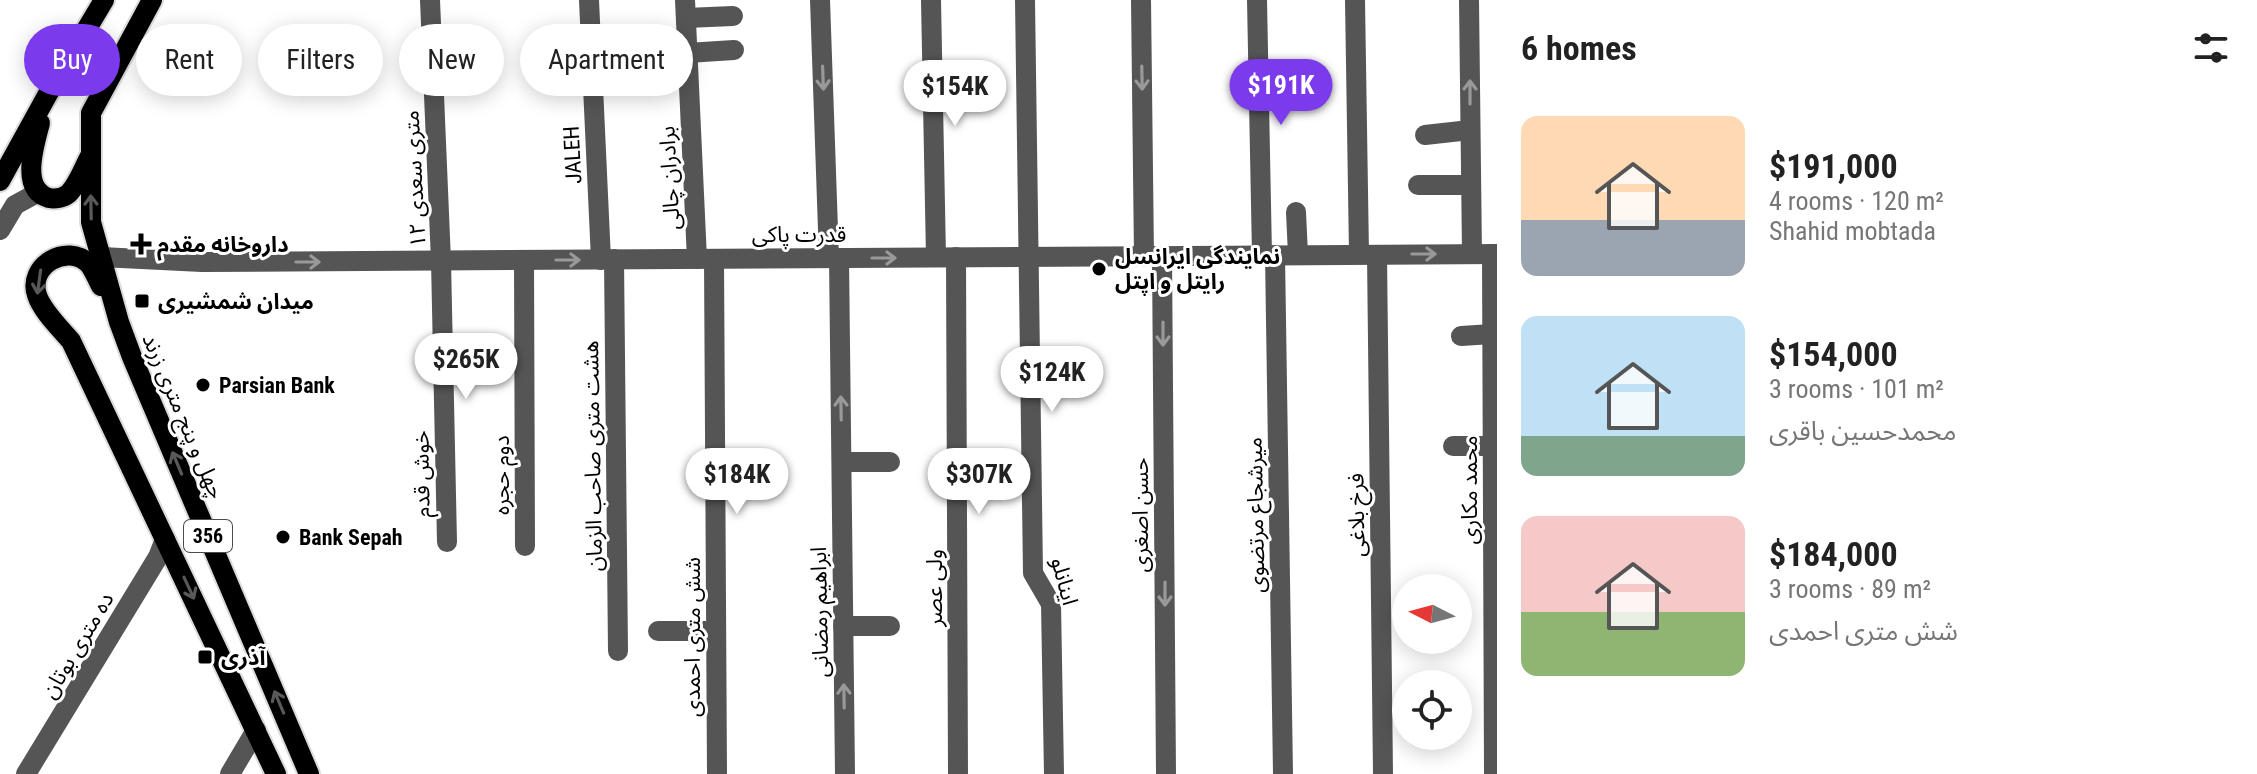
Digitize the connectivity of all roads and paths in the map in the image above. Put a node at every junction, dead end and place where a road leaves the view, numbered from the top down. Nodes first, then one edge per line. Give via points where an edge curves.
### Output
1 (104, 0) edge
2 (152, 0) edge
3 (430, 0) edge
4 (589, 0) edge
5 (820, 0) edge
6 (931, 0) edge
7 (1025, 0) edge
8 (1141, 0) edge
9 (1257, 0) edge
10 (1355, 0) edge
11 (1469, 0) edge
12 (686, 9) edge
13 (733, 16) dead end
14 (90, 24) edge
15 (734, 50) dead end
16 (693, 53) edge
17 (47, 96) edge
18 (48, 96) edge
19 (691, 96) edge
20 (1470, 130) junction
21 (1425, 135) dead end
22 (90, 156) junction
23 (0, 181) edge
24 (1418, 185) dead end
25 (1471, 185) junction
26 (39, 192) junction
27 (1296, 212) dead end
28 (0, 230) edge
29 (1368, 254) junction
30 (1487, 254) edge
31 (1268, 255) junction
32 (1298, 255) junction
33 (1153, 256) junction
34 (101, 257) junction
35 (946, 257) junction
36 (1028, 257) junction
37 (834, 258) junction
38 (706, 259) junction
39 (524, 260) junction
40 (607, 260) junction
41 (441, 261) junction
42 (119, 322) junction
43 (1492, 334) junction
44 (1461, 336) dead end
45 (1453, 446) dead end
46 (1493, 446) junction
47 (842, 462) junction
48 (890, 462) dead end
49 (165, 539) junction
50 (447, 542) dead end
51 (525, 546) dead end
52 (843, 626) junction
53 (890, 626) dead end
54 (658, 631) dead end
55 (716, 631) junction
56 (618, 651) dead end
57 (256, 730) junction
58 (26, 774) edge
59 (230, 774) edge
60 (276, 774) edge
61 (309, 774) edge
62 (717, 774) edge
63 (845, 774) edge
64 (958, 774) edge
65 (1054, 774) edge
66 (1166, 774) edge
67 (1283, 774) edge
68 (1383, 774) edge
69 (1494, 774) edge

1 - 14 main road
2 - 22 main road, چهل و پنج متری زرند via 91,113
3 - 41 street, ۱۲ متری سعدی
4 - 40 street, JALEH
5 -> 37 street, ابراهیم رمضانی
6 - 35 street, ولی عصر
7 - 36 street, اینانلو
8 -> 33 street, حسن اصغری
9 - 31 street, میرشجاع مرتضوی
10 - 29 street, فرخ بلاغی
20 -> 11 street, محمد مکاری
12 - 13 street
15 - 16 street
17 - 23 main road
18 - 26 main road via 31,166
19 - 38 street, برادران چالی
20 - 21 street
20 - 25 street, محمد مکاری
22 - 26 main road via 69,194 48,198
34 -> 22 main road, چهل و پنج متری زرند / 356 via 91,222
24 - 25 street
25 - 30 street, محمد مکاری
26 - 28 street via 15,205
27 - 32 street
29 -> 30 street, قدرت پاکی
29 - 32 street, قدرت پاکی
29 - 68 street, فرخ بلاغی
30 - 43 street, محمد مکاری
31 - 32 street, قدرت پاکی
31 - 33 street, قدرت پاکی
31 - 67 street, میرشجاع مرتضوی
33 - 36 street, قدرت پاکی
33 -> 66 street, حسن اصغری
34 -> 41 street, قدرت پاکی
34 - 42 main road, چهل و پنج متری زرند / 356
35 - 36 street, قدرت پاکی
37 -> 35 street, قدرت پاکی
35 - 64 street, ولی عصر
36 - 65 street, اینانلو via 1033,573 1051,604
37 - 38 street, قدرت پاکی
47 -> 37 street, ابراهیم رمضانی
38 - 40 street, قدرت پاکی
38 - 55 street, شش متری احمدی
39 -> 40 street, قدرت پاکی
39 - 41 street, قدرت پاکی
39 - 51 street, دوم حجره
40 - 56 street, هشت متری صاحب الزمان
41 - 50 street, خوش قدم
42 -> 49 main road, 356 via 89,265 78,257 50,259 41,269 37,295 71,341
61 -> 42 main road, چهل و پنج متری زرند / 356
43 - 44 street
43 - 46 street, محمد مکاری
45 - 46 street
46 - 69 street, محمد مکاری
47 - 48 street
47 - 52 street, ابراهیم رمضانی
49 -> 57 main road, 356
49 - 58 street, ده متری بوتان
52 - 53 street
63 -> 52 street, ابراهیم رمضانی
54 - 55 street
55 - 62 street, شش متری احمدی
57 - 59 street
57 - 60 main road, 356

